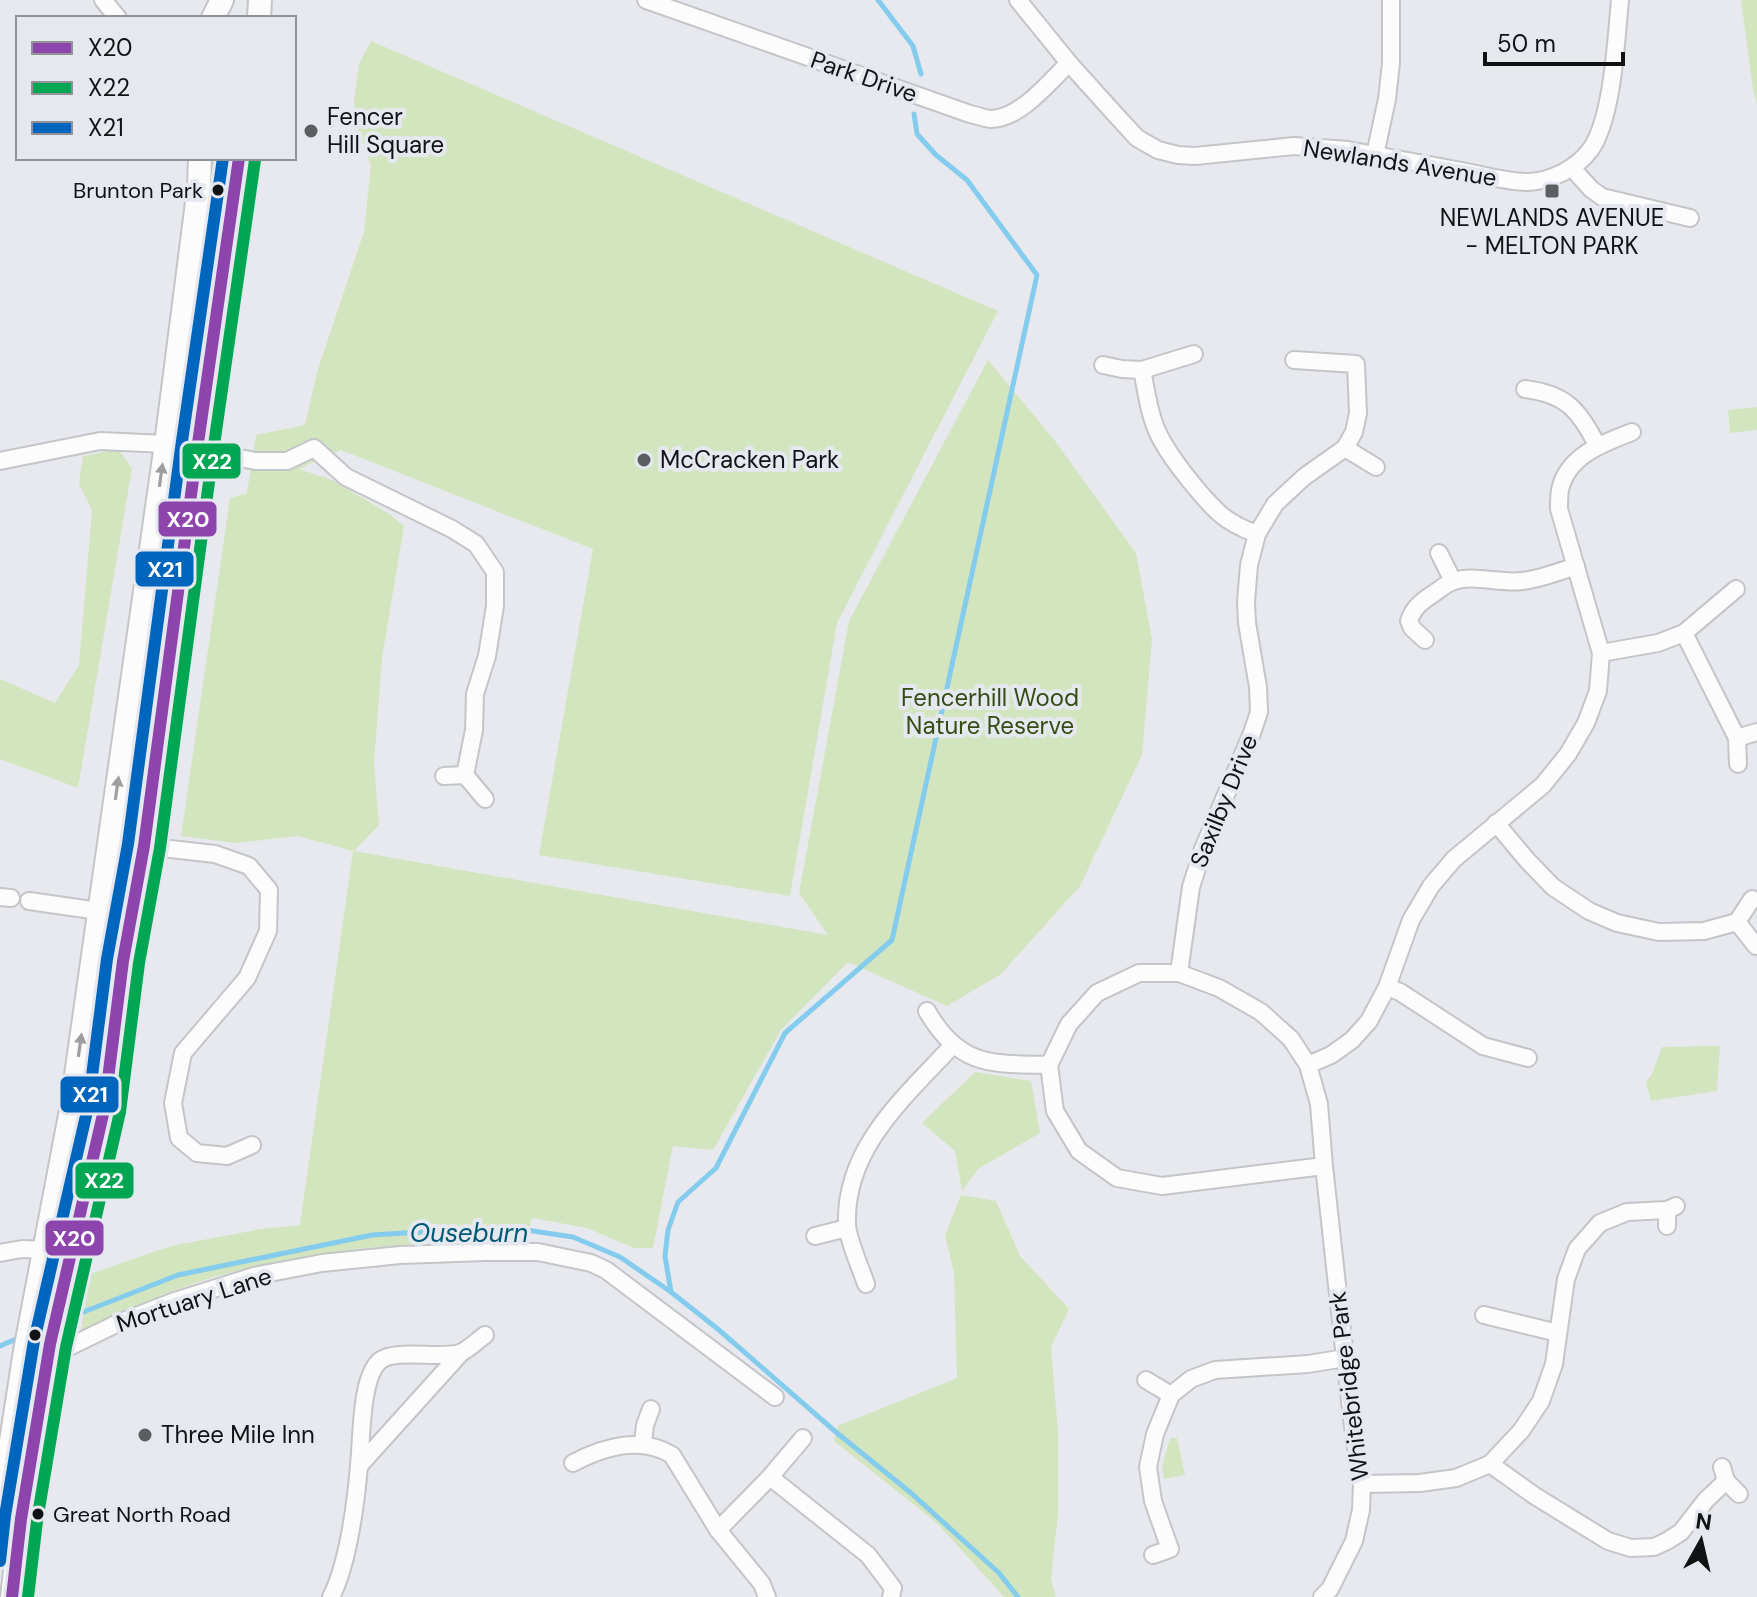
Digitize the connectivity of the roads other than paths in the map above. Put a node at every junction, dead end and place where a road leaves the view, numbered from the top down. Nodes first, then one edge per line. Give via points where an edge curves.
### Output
1 (103, 0) edge
2 (646, 0) edge
3 (1018, 0) edge
4 (1391, 0) edge
5 (1620, 0) edge
6 (116, 16) edge
7 (1069, 63) junction
8 (1375, 155) junction
9 (200, 160) edge
10 (239, 160) edge
11 (1572, 168) junction
12 (1690, 218) dead end
13 (1194, 354) dead end
14 (1294, 360) dead end
15 (1103, 365) dead end
16 (1142, 370) junction
17 (1525, 389) dead end
18 (1632, 432) dead end
19 (166, 444) junction
20 (1597, 445) junction
21 (1345, 448) junction
22 (197, 450) junction
23 (0, 461) edge
24 (1376, 467) dead end
25 (1257, 534) junction
26 (1439, 553) dead end
27 (1576, 566) junction
28 (1453, 581) junction
29 (1736, 589) dead end
30 (1684, 633) junction
31 (1425, 640) dead end
32 (1601, 653) junction
33 (1757, 732) edge
34 (1737, 738) junction
35 (1738, 764) dead end
36 (465, 775) junction
37 (444, 776) dead end
38 (485, 799) dead end
39 (1496, 823) junction
40 (144, 846) junction
41 (1752, 899) dead end
42 (29, 901) dead end
43 (99, 911) junction
44 (1737, 922) junction
45 (1756, 946) edge
46 (1179, 973) junction
47 (1387, 987) junction
48 (927, 1011) dead end
49 (953, 1045) junction
50 (1528, 1058) dead end
51 (1049, 1065) junction
52 (1308, 1065) junction
53 (252, 1145) dead end
54 (1324, 1166) junction
55 (1670, 1214) dead end
56 (847, 1228) junction
57 (815, 1236) dead end
58 (46, 1250) junction
59 (0, 1253) edge
60 (866, 1284) dead end
61 (1484, 1315) dead end
62 (1558, 1333) junction
63 (485, 1335) dead end
64 (50, 1344) junction
65 (461, 1353) junction
66 (1345, 1358) junction
67 (1146, 1380) dead end
68 (1171, 1395) junction
69 (775, 1397) dead end
70 (651, 1409) dead end
71 (803, 1438) dead end
72 (643, 1443) junction
73 (573, 1463) dead end
74 (1490, 1464) junction
75 (359, 1466) junction
76 (770, 1477) junction
77 (1362, 1484) junction
78 (1739, 1494) dead end
79 (0, 1512) edge
80 (718, 1530) junction
81 (1153, 1555) dead end
82 (892, 1592) edge
83 (12, 1597) edge
84 (331, 1597) edge
85 (767, 1597) edge
86 (1322, 1597) edge

1 - 6 street
2 - 7 street, Park Drive via 990,119 1024,106
3 - 7 street, Newlands Avenue
4 - 8 street via 1391,63
5 - 11 street via 1601,125 1591,149
7 - 8 street, Newlands Avenue via 1137,138 1158,150 1195,156 1294,146
8 - 11 street, Newlands Avenue via 1529,182
9 - 19 main road
10 - 22 main road
11 - 12 street via 1602,197
13 - 16 street
14 - 21 street via 1356,364 1358,413
15 - 16 street
16 - 25 street via 1155,427 1166,448 1220,514
17 - 20 street via 1562,399
18 - 20 street
19 - 23 street via 100,441
43 -> 19 main road
20 - 27 street via 1567,472 1560,488 1559,509
21 - 24 street
21 - 25 street via 1275,504
22 - 36 street via 287,461 314,448 346,477 476,544 495,572 495,606 475,694
22 - 40 main road
25 - 46 street, Saxilby Drive via 1246,602 1259,712 1191,887
26 - 28 street
27 - 28 street via 1523,581
27 - 32 street
28 - 31 street via 1411,612 1412,628
29 - 30 street
30 - 32 street
30 - 34 street
32 - 39 street via 1598,691 1568,754 1543,785
33 - 34 street
34 - 35 street
36 - 37 street
36 - 38 street
39 - 44 street via 1553,887 1617,923 1659,932 1704,931
39 - 47 street via 1431,886 1411,920
40 - 53 street via 215,854 249,866 269,890 268,931 247,978 183,1053 173,1103 179,1138 197,1153 227,1156
40 - 64 main road via 104,1110
41 - 44 street
42 - 43 street
58 -> 43 main road
44 - 45 street
46 - 51 street via 1139,973 1097,993 1069,1024
46 - 52 street via 1261,1012 1291,1039
47 - 50 street via 1483,1046
47 - 52 street via 1352,1040
48 - 49 street
49 - 51 street via 973,1058 1000,1064
49 - 56 street via 887,1116 861,1156 851,1182
51 - 54 street via 1055,1111 1079,1151 1117,1178 1162,1186
52 - 54 street via 1319,1104
54 - 66 street, Whitebridge Park
55 - 62 street via 1627,1212 1600,1223 1577,1249 1566,1279
56 - 57 street
56 - 60 street
58 - 59 street
58 - 79 main road
61 - 62 street
62 - 74 street via 1541,1401
63 - 65 street
64 - 69 street, Mortuary Lane via 69,1347 172,1302 254,1276 322,1263 400,1255 538,1252 606,1270
64 - 83 main road
65 - 75 street
65 - 75 street via 385,1357 374,1366 360,1430
66 - 68 street via 1215,1370 1191,1379
66 - 77 street, Whitebridge Park
67 - 68 street
68 - 81 street via 1148,1467 1153,1501 1176,1550
70 - 72 street
71 - 76 street
72 - 73 street via 601,1450
72 - 80 street via 672,1455
74 - 77 street via 1456,1478
74 - 78 street via 1608,1541 1631,1548 1654,1547 1681,1532 1724,1474
75 - 84 street via 347,1548
76 - 80 street
76 - 82 street via 868,1555
77 - 86 street, Whitebridge Park via 1354,1541
80 - 85 street

